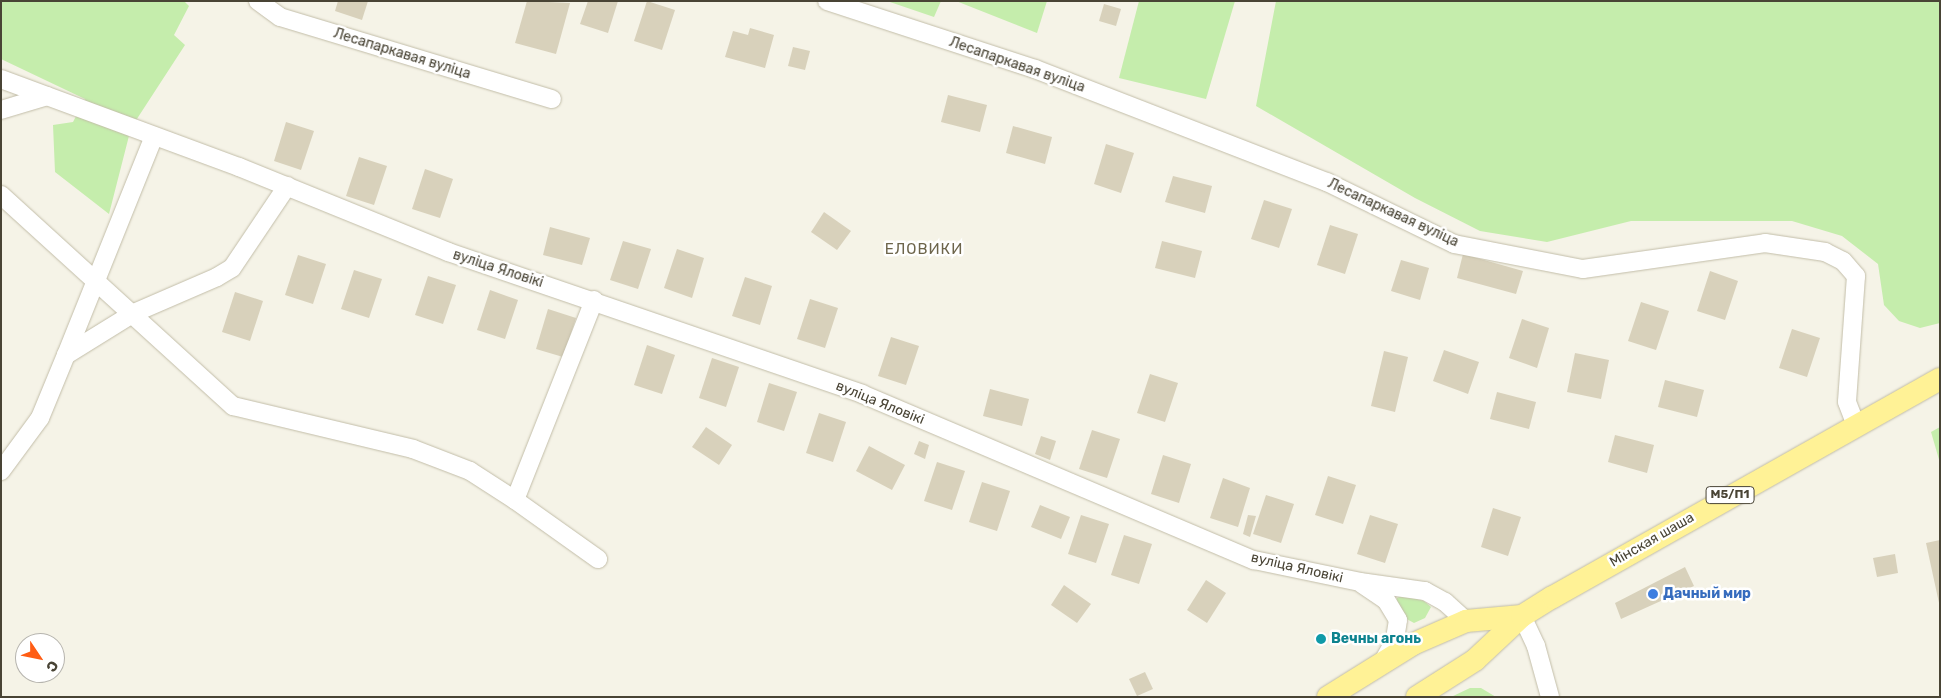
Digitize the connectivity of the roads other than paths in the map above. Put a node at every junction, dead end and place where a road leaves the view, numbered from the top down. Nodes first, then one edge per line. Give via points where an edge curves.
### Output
1 (258, 1) edge
2 (827, 1) edge
3 (1, 79) edge
4 (47, 96) junction
5 (552, 99) dead end
6 (1, 110) edge
7 (154, 136) junction
8 (287, 186) junction
9 (1, 195) edge
10 (96, 281) junction
11 (594, 300) junction
12 (134, 313) junction
13 (66, 355) junction
14 (1940, 380) edge
15 (1856, 425) junction
16 (1, 470) edge
17 (515, 500) junction
18 (598, 559) dead end
19 (1360, 582) junction
20 (1522, 616) junction
21 (1466, 620) junction
22 (1475, 660) junction
23 (1383, 662) junction
24 (1328, 697) edge
25 (1416, 697) edge
26 (1550, 697) edge

1 - 5 street, Лесапаркавая вуліца via 280,17
2 - 15 street, Лесапаркавая вуліца via 1081,87 1327,182 1454,244 1583,269 1765,243 1825,252 1843,261 1856,276 1847,402
3 - 4 street, вуліца Яловікі
4 - 6 street
4 - 7 street, вуліца Яловікі
7 - 8 street, вуліца Яловікі
7 - 10 street
8 - 11 street, вуліца Яловікі via 448,252
8 - 12 street via 232,268 218,278
9 - 10 street
10 - 12 street
10 - 13 street
11 - 17 street
11 - 19 street, вуліца Яловікі via 862,394 1254,560
12 - 13 street
12 - 17 street via 233,406 413,449 470,471
13 - 16 street via 40,418
14 - 15 main road, Мінская шаша / М5/П1
15 - 20 main road, Мінская шаша / М5/П1
17 - 18 street
19 - 21 street, вуліца Яловікі via 1425,591 1445,602
19 - 23 street via 1386,600 1398,620 1395,640
20 - 21 main road, М5/П1
20 - 22 main road, М5/П1
20 - 26 street via 1536,646
21 - 22 main road via 1475,626 1482,638
21 - 23 main road, М5/П1
22 - 25 main road, М5/П1
23 - 24 main road, М5/П1

